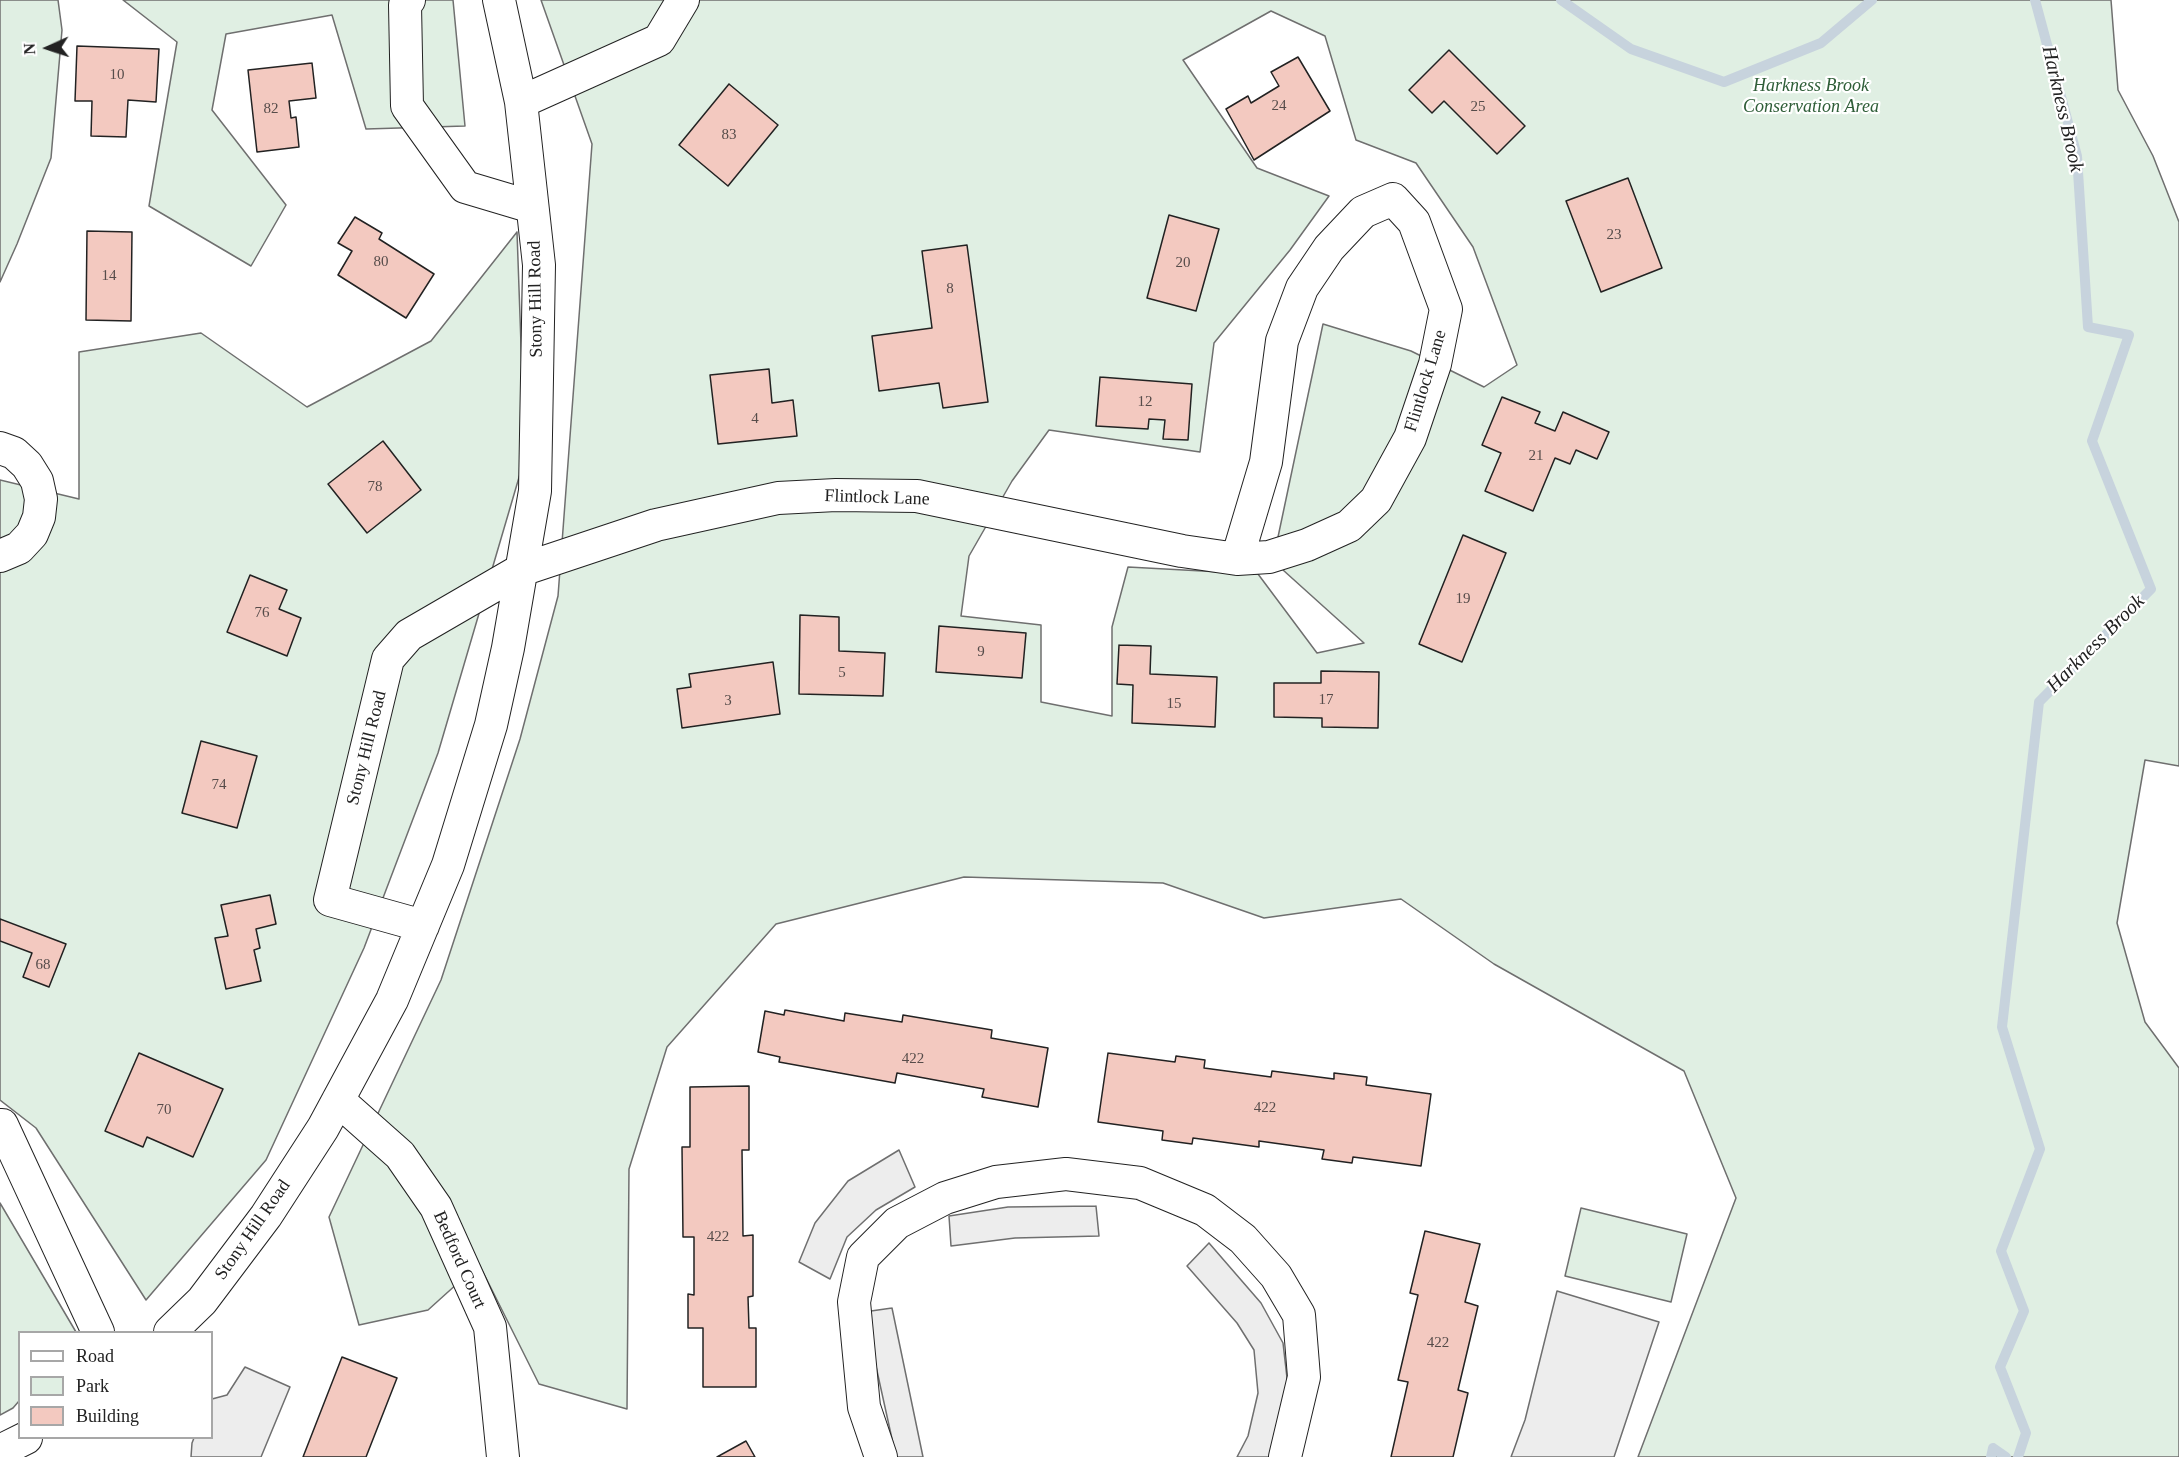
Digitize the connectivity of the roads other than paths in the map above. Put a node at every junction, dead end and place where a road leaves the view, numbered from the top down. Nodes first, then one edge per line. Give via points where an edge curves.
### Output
1 (410, 0) edge
2 (499, 0) edge
3 (683, 0) edge
4 (521, 102) junction
5 (532, 207) junction
6 (0, 448) edge
7 (0, 556) edge
8 (1237, 559) junction
9 (521, 570) junction
10 (423, 926) junction
11 (338, 1100) junction
12 (0, 1125) edge
13 (98, 1331) edge
14 (171, 1331) edge
15 (22, 1439) edge
16 (0, 1451) edge
17 (502, 1457) edge
18 (881, 1457) edge
19 (1285, 1457) edge

1 - 5 street via 405,5 407,106 465,187
2 - 4 street, Stony Hill Road
3 - 4 street via 659,40
4 - 5 street, Stony Hill Road
5 - 9 street, Stony Hill Road via 539,265 535,491
6 - 7 street via 14,453 27,465 37,481 41,499 32,534 19,548
8 - 8 street, Flintlock Lane via 1269,557 1349,526 1376,500 1410,438 1435,364 1446,309 1414,222 1393,199 1363,212 1329,248 1302,288 1282,341 1266,462
8 - 9 street, Flintlock Lane via 917,496 836,495 778,498 656,525
9 - 10 street, Stony Hill Road via 491,725 448,865
9 - 10 street, Stony Hill Road via 409,635 388,659 330,900
10 - 11 street, Stony Hill Road via 392,1000
11 - 14 street, Stony Hill Road via 266,1216 202,1301
11 - 17 street, Bedford Court via 400,1155 436,1208 490,1327
12 - 13 street
15 - 16 street
18 - 19 street via 864,1407 854,1302 863,1257 897,1224 945,1198 996,1182 1066,1174 1140,1183 1205,1210 1243,1239 1276,1276 1299,1315 1304,1371

